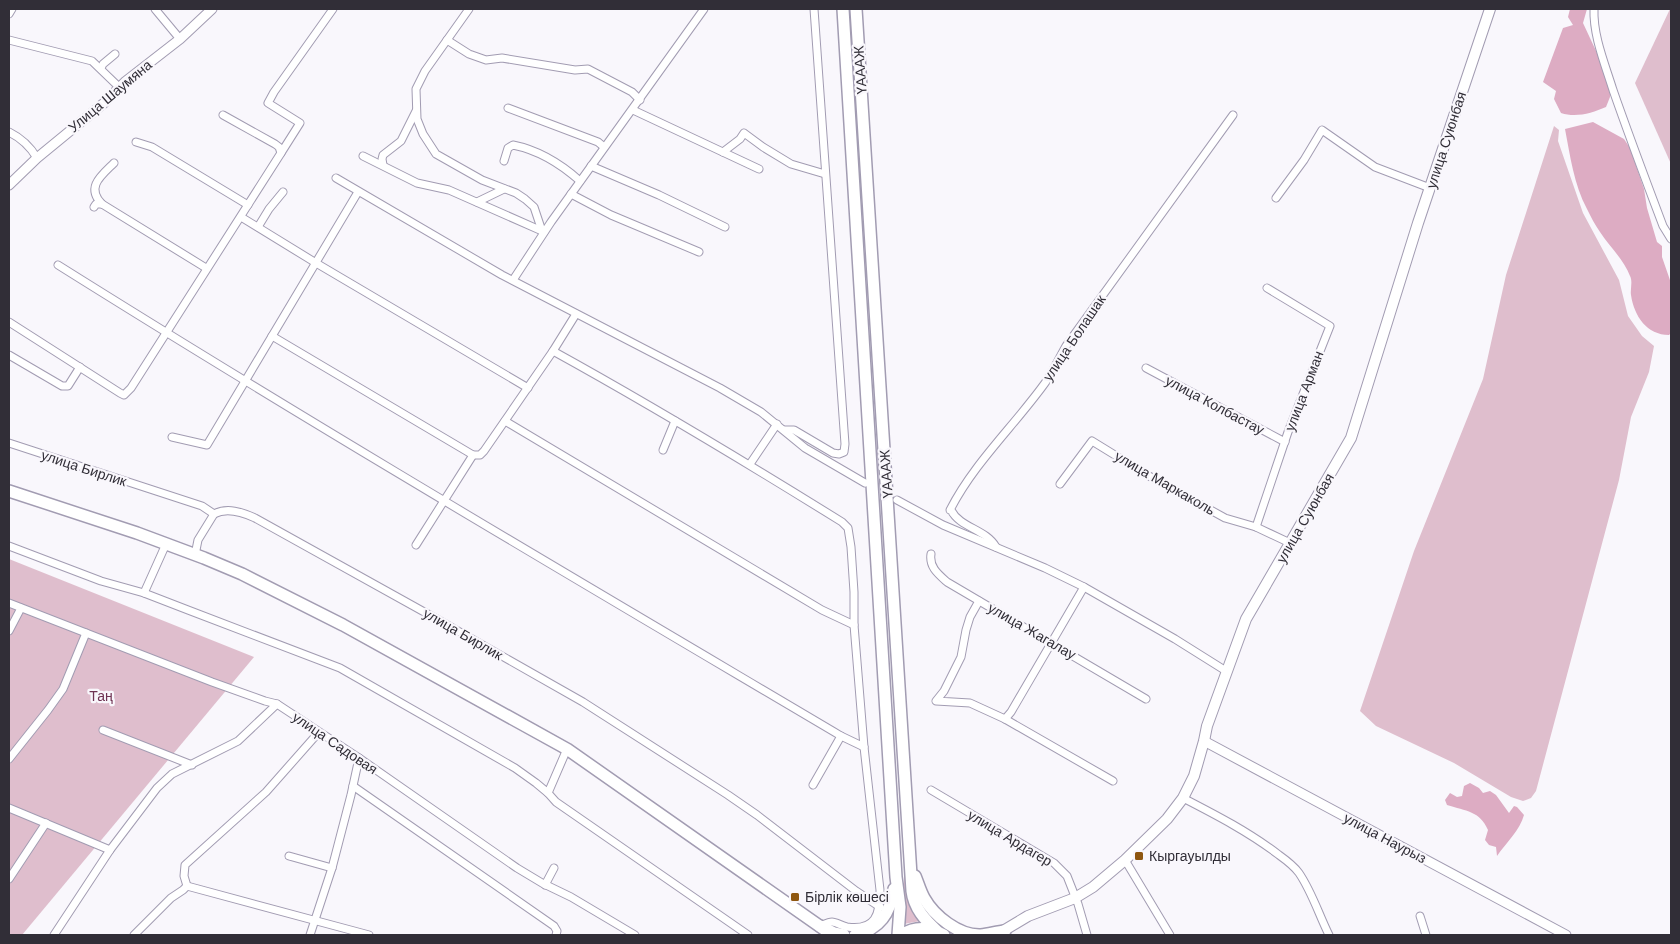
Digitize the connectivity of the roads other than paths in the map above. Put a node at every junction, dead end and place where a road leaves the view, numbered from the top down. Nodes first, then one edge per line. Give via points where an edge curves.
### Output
1 (12, 9) edge
2 (155, 9) edge
3 (212, 9) edge
4 (333, 9) edge
5 (469, 9) edge
6 (704, 9) edge
7 (814, 9) edge
8 (843, 9) edge
9 (856, 9) edge
10 (1490, 9) edge
11 (1594, 9) edge
12 (9, 14) edge
13 (9, 40) edge
14 (180, 40) junction
15 (447, 40) junction
16 (116, 54) dead end
17 (101, 68) junction
18 (120, 88) junction
19 (640, 100) junction
20 (508, 108) dead end
21 (633, 110) junction
22 (416, 111) junction
23 (223, 115) dead end
24 (1232, 115) dead end
25 (9, 132) edge
26 (136, 142) dead end
27 (604, 147) junction
28 (724, 152) junction
29 (281, 153) junction
30 (363, 156) dead end
31 (37, 158) junction
32 (504, 161) dead end
33 (114, 162) dead end
34 (384, 165) junction
35 (591, 166) junction
36 (759, 169) dead end
37 (825, 174) junction
38 (336, 178) dead end
39 (580, 181) junction
40 (9, 185) edge
41 (504, 188) junction
42 (1430, 188) junction
43 (283, 192) dead end
44 (358, 192) junction
45 (571, 194) junction
46 (1276, 198) dead end
47 (477, 202) junction
48 (102, 204) junction
49 (248, 206) junction
50 (94, 207) dead end
51 (241, 217) junction
52 (258, 227) junction
53 (725, 227) dead end
54 (543, 232) junction
55 (1671, 239) edge
56 (699, 252) dead end
57 (316, 263) junction
58 (58, 265) dead end
59 (206, 268) junction
60 (514, 280) junction
61 (1267, 288) dead end
62 (576, 314) junction
63 (9, 322) edge
64 (166, 333) junction
65 (272, 336) junction
66 (552, 351) junction
67 (9, 355) edge
68 (80, 367) junction
69 (1146, 368) dead end
70 (244, 380) junction
71 (528, 388) junction
72 (505, 421) junction
73 (675, 421) junction
74 (778, 424) junction
75 (784, 430) junction
76 (172, 437) dead end
77 (1285, 442) junction
78 (9, 443) edge
79 (663, 450) dead end
80 (473, 455) junction
81 (750, 464) junction
82 (865, 483) dead end
83 (1060, 484) dead end
84 (9, 491) edge
85 (897, 500) dead end
86 (443, 501) junction
87 (214, 514) junction
88 (1256, 527) junction
89 (1290, 543) junction
90 (166, 544) junction
91 (416, 545) dead end
92 (9, 546) edge
93 (996, 547) junction
94 (930, 554) dead end
95 (195, 555) junction
96 (1084, 587) junction
97 (144, 594) junction
98 (979, 601) junction
99 (9, 603) edge
100 (21, 608) junction
101 (854, 625) junction
102 (9, 631) edge
103 (86, 633) junction
104 (1052, 643) junction
105 (1226, 671) junction
106 (1146, 699) dead end
107 (277, 704) junction
108 (1005, 719) junction
109 (103, 730) dead end
110 (318, 732) junction
111 (841, 736) junction
112 (1204, 741) junction
113 (864, 747) junction
114 (567, 749) junction
115 (359, 758) junction
116 (9, 759) edge
117 (192, 765) junction
118 (1113, 782) dead end
119 (353, 786) junction
120 (814, 786) dead end
121 (930, 790) dead end
122 (548, 793) junction
123 (1183, 798) junction
124 (9, 808) edge
125 (46, 823) junction
126 (110, 850) junction
127 (910, 855) junction
128 (289, 856) dead end
129 (1125, 860) junction
130 (332, 868) junction
131 (554, 868) dead end
132 (896, 878) junction
133 (9, 879) edge
134 (545, 885) junction
135 (187, 886) junction
136 (1075, 898) junction
137 (880, 907) junction
138 (1420, 916) dead end
139 (316, 920) junction
140 (820, 926) junction
141 (942, 934) edge
142 (1000, 934) edge
143 (54, 935) edge
144 (134, 935) edge
145 (310, 935) edge
146 (369, 935) edge
147 (556, 935) edge
148 (635, 935) edge
149 (748, 935) edge
150 (833, 935) edge
151 (844, 935) edge
152 (855, 935) edge
153 (900, 935) edge
154 (1088, 935) edge
155 (1170, 935) edge
156 (1329, 935) edge
157 (1426, 935) edge
158 (1566, 935) edge

1 - 12 street
2 - 14 street
3 - 14 street, Улица Шаумяна
4 - 29 street via 268,103 300,123
5 - 15 street
6 - 19 street
7 - 37 street
8 - 132 main road, ҮАААЖ
9 - 127 main road, ҮАААЖ
10 - 42 main road, улица Суюнбая
11 - 55 street via 1603,59 1624,122 1663,226
13 - 17 street via 86,58
14 - 18 street, Улица Шаумяна
15 - 19 street via 486,60 502,58 574,70 588,69 632,92
15 - 22 street via 416,89
16 - 17 street
17 - 18 street
18 - 31 street, Улица Шаумяна
19 - 21 street
20 - 27 street
21 - 27 street
21 - 28 street
22 - 34 street via 401,141 383,154
22 - 41 street via 423,134 436,154 482,180
23 - 29 street via 279,147
24 - 93 street, улица Болашак via 1066,346 1046,382 953,504 950,510 955,517
25 - 31 street via 32,149
26 - 49 street via 152,148
27 - 35 street
28 - 36 street
28 - 37 street via 744,133 791,164
29 - 49 street
30 - 34 street
31 - 40 street, Улица Шаумяна
32 - 39 street via 508,148 512,145 521,147 548,158
33 - 48 street via 97,180 95,194
34 - 47 street via 417,183 449,190
35 - 39 street
35 - 53 street
37 - 75 street via 844,452 833,453 794,430
38 - 44 street
39 - 45 street
41 - 47 street
41 - 54 street via 534,207
42 - 46 street via 1375,168 1322,130
42 - 89 main road, улица Суюнбая via 1350,438
43 - 52 street
44 - 57 street
44 - 60 street
45 - 54 street
45 - 56 street via 611,215
47 - 54 street
48 - 50 street
48 - 59 street
49 - 51 street
51 - 52 street
51 - 59 street
52 - 57 street
54 - 60 street
57 - 65 street
57 - 71 street
58 - 64 street
59 - 64 street
60 - 62 street
61 - 77 street, улица Арман via 1330,326
62 - 66 street
62 - 74 street via 720,388
63 - 68 street
64 - 68 street via 124,395
64 - 70 street
65 - 70 street
65 - 80 street
66 - 71 street
66 - 73 street
67 - 68 street via 62,386 68,386
69 - 77 street, улица Колбастау
70 - 76 street via 207,445
70 - 86 street
71 - 72 street
72 - 80 street via 480,455
72 - 101 street via 822,610
73 - 79 street
73 - 81 street
74 - 75 street
74 - 81 street
75 - 82 street via 805,448
77 - 88 street, улица Арман
78 - 87 street, улица Бирлик via 202,506
80 - 86 street
81 - 101 street via 848,528
83 - 88 street, улица Маркаколь via 1092,441 1226,518
84 - 90 main road
85 - 93 street via 943,525
86 - 91 street
86 - 111 street
87 - 95 street via 198,540
87 - 137 street, улица Бирлик via 226,510 255,518 559,688 728,795
88 - 89 street, улица Маркаколь
89 - 105 main road, улица Суюнбая via 1246,619
90 - 95 main road
90 - 97 street
92 - 97 street
93 - 96 street
94 - 98 street, улица Жагалау via 936,572
95 - 114 main road via 299,602
96 - 104 street
96 - 105 street
97 - 122 street via 340,668 514,768
98 - 104 street, улица Жагалау
98 - 108 street via 970,617 961,657 936,701 970,703
99 - 100 street, улица Садовая
100 - 102 street
100 - 103 street, улица Садовая
101 - 113 street
103 - 107 street, улица Садовая
103 - 116 street via 63,689
104 - 106 street, улица Жагалау
104 - 108 street
105 - 112 main road, улица Суюнбая
107 - 110 street, улица Садовая
107 - 117 street via 238,741
108 - 118 street
109 - 117 street
110 - 115 street, улица Садовая
110 - 135 street via 266,792 185,865
111 - 113 street
111 - 120 street
112 - 123 main road, улица Суюнбая via 1194,776
112 - 158 street, улица Наурыз
113 - 137 street
114 - 122 street
114 - 140 main road
115 - 119 street
115 - 134 street, улица Садовая
117 - 126 street via 172,774 156,788
119 - 130 street
119 - 147 street via 554,926
121 - 136 street, улица Ардагер via 1054,863 1067,876
122 - 149 street via 556,802
123 - 129 main road, улица Суюнбая via 1167,819
123 - 156 street via 1252,836 1298,872
124 - 125 street
125 - 126 street
125 - 133 street
126 - 143 street
127 - 141 main road, ҮАААЖ via 913,897 922,916
127 - 142 main road via 924,898 946,922 974,934
128 - 130 street
129 - 136 main road, улица Суюнбая
129 - 155 street
130 - 139 street
131 - 134 street
132 - 152 main road via 885,916 872,929
132 - 153 main road, ҮАААЖ
134 - 148 street, улица Садовая
135 - 139 street
135 - 144 street
136 - 142 main road, улица Суюнбая via 1028,916
136 - 154 street, улица Ардагер
137 - 140 street via 868,926 845,926 832,922
138 - 157 street
139 - 145 street
139 - 146 street
140 - 150 main road
140 - 151 main road
141 - 153 main road via 923,928

